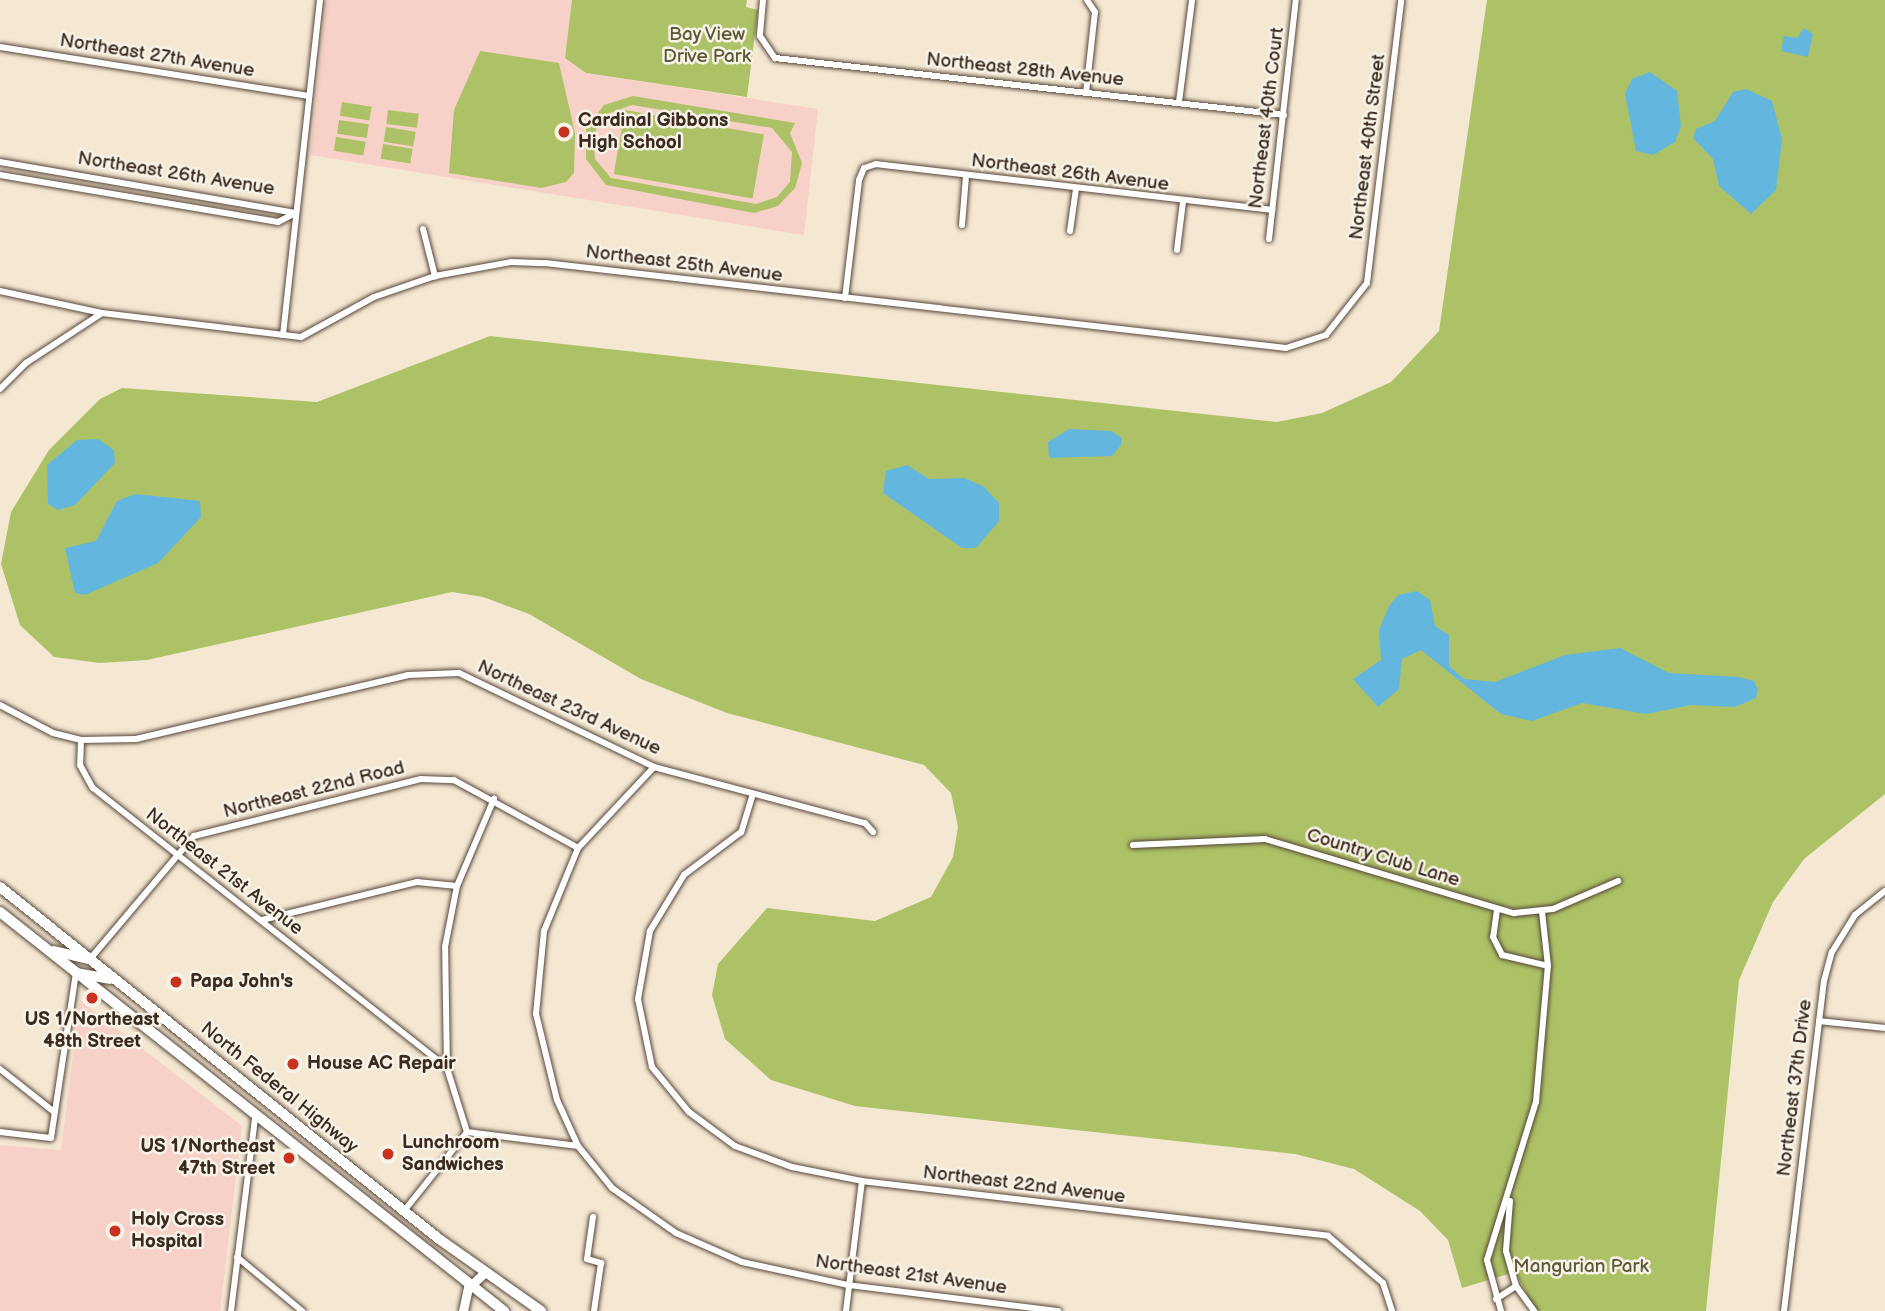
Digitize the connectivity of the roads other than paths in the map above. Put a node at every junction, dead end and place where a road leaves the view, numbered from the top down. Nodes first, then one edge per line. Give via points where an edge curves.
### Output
1 (320, 0) edge
2 (763, 0) edge
3 (1192, 0) edge
4 (1296, 0) edge
5 (1401, 0) edge
6 (1088, 1) edge
7 (0, 47) edge
8 (1086, 93) junction
9 (310, 96) junction
10 (1179, 102) junction
11 (1284, 115) junction
12 (0, 162) edge
13 (0, 175) edge
14 (967, 176) junction
15 (100, 178) junction
16 (1076, 189) junction
17 (96, 191) junction
18 (1182, 202) junction
19 (1272, 210) junction
20 (296, 213) junction
21 (962, 225) dead end
22 (423, 229) dead end
23 (1070, 231) dead end
24 (1269, 239) dead end
25 (1177, 250) dead end
26 (435, 276) junction
27 (0, 291) edge
28 (1361, 296) joint
29 (845, 298) junction
30 (102, 313) junction
31 (283, 335) junction
32 (0, 389) edge
33 (0, 705) edge
34 (82, 740) junction
35 (654, 766) junction
36 (752, 797) junction
37 (494, 799) junction
38 (873, 832) dead end
39 (1133, 845) dead end
40 (578, 848) junction
41 (173, 853) junction
42 (1618, 881) dead end
43 (457, 886) junction
44 (0, 887) edge
45 (1885, 891) edge
46 (1497, 909) junction
47 (0, 912) edge
48 (1542, 912) junction
49 (262, 920) junction
50 (45, 948) junction
51 (90, 959) junction
52 (1548, 966) junction
53 (76, 973) junction
54 (119, 982) junction
55 (1819, 1021) junction
56 (1885, 1028) edge
57 (447, 1068) junction
58 (0, 1069) edge
59 (54, 1112) junction
60 (256, 1117) junction
61 (0, 1132) edge
62 (467, 1132) junction
63 (578, 1146) junction
64 (862, 1181) junction
65 (1510, 1199) junction
66 (372, 1211) junction
67 (404, 1211) junction
68 (593, 1217) dead end
69 (237, 1257) junction
70 (484, 1273) junction
71 (848, 1285) junction
72 (1516, 1286) junction
73 (468, 1288) junction
74 (1496, 1300) junction
75 (231, 1311) edge
76 (302, 1311) edge
77 (463, 1311) edge
78 (504, 1311) edge
79 (541, 1311) edge
80 (594, 1311) edge
81 (846, 1311) edge
82 (1058, 1311) edge
83 (1392, 1311) edge
84 (1501, 1311) edge
85 (1534, 1311) edge
86 (1784, 1311) edge

1 - 9 street
2 - 8 street, Northeast 28th Avenue via 760,36 775,58
3 - 10 street
4 - 11 street, Northeast 40th Court
5 - 28 street, Northeast 40th Street
6 - 8 street via 1095,12
7 - 9 street, Northeast 27th Avenue
8 - 10 street, Northeast 28th Avenue
9 - 20 street
10 - 11 street, Northeast 28th Avenue
11 - 19 street, Northeast 40th Court
12 - 15 street, Northeast 26th Avenue
13 - 17 street, Northeast 26th Avenue
14 - 16 street, Northeast 26th Avenue
14 - 21 street
14 - 29 street, Northeast 26th Avenue via 864,168
15 - 17 street
15 - 20 street, Northeast 26th Avenue
16 - 18 street, Northeast 26th Avenue
16 - 23 street
17 - 20 street, Northeast 26th Avenue via 278,222
18 - 19 street, Northeast 26th Avenue
18 - 25 street
19 - 24 street, Northeast 40th Court
20 - 31 street
22 - 26 street
26 - 29 street, Northeast 25th Avenue via 511,262 545,263
26 - 31 street, Northeast 25th Avenue via 374,298 317,331
27 - 30 street, Northeast 25th Avenue
28 - 29 street, Northeast 25th Avenue via 1326,335 1286,348
30 - 31 street, Northeast 25th Avenue
30 - 32 street via 26,363
33 - 34 street via 53,733
34 - 35 street, Northeast 23rd Avenue via 136,739 408,675 459,673
34 - 41 street, Northeast 21st Avenue via 84,779
35 - 36 street, Northeast 23rd Avenue
35 - 40 street
36 - 38 street, Northeast 23rd Avenue via 865,823
36 - 64 street, Northeast 22nd Avenue via 741,832 684,876 650,931 638,999 652,1067 689,1112 735,1146 792,1167
37 - 40 street, Northeast 22nd Road
37 - 41 street, Northeast 22nd Road via 454,780 421,779 194,836
37 - 43 street
39 - 46 street, Country Club Lane via 1265,839
40 - 63 street, Northeast 21st Avenue via 544,931 536,1014 557,1100
41 - 49 street, Northeast 21st Avenue
41 - 51 street, Northeast 22nd Road
42 - 48 street, Country Club Lane
43 - 49 street via 417,882
43 - 57 street via 445,947
44 - 51 main road, North Federal Highway
45 - 55 street, Northeast 37th Drive via 1856,915 1832,952
46 - 48 street, Country Club Lane
46 - 52 street via 1493,937 1502,955
47 - 50 main road, North Federal Highway
48 - 52 street
49 - 57 street, Northeast 21st Avenue
50 - 51 main road
50 - 53 main road, North Federal Highway
51 - 54 main road, North Federal Highway
52 - 65 street via 1536,1102
53 - 54 main road
53 - 59 street
53 - 60 main road, North Federal Highway
54 - 67 main road, North Federal Highway
55 - 56 street
55 - 86 street, Northeast 37th Drive
57 - 62 street
58 - 59 street
59 - 61 street via 51,1138
60 - 66 main road, North Federal Highway
60 - 69 street
62 - 63 street
62 - 67 street
63 - 71 street, Northeast 21st Avenue via 612,1188 676,1233 742,1262
64 - 71 street
64 - 83 street, Northeast 22nd Avenue via 1328,1237 1383,1283
65 - 72 street via 1506,1251
65 - 74 street via 1487,1260
66 - 67 main road
66 - 73 main road, North Federal Highway
67 - 70 main road, North Federal Highway
68 - 80 street via 587,1259 601,1263
69 - 75 street
69 - 76 street
70 - 73 street
70 - 79 main road, North Federal Highway
71 - 81 street
71 - 82 street, Northeast 21st Avenue
72 - 74 street
72 - 85 street
73 - 77 street
73 - 78 main road, North Federal Highway
74 - 84 street

